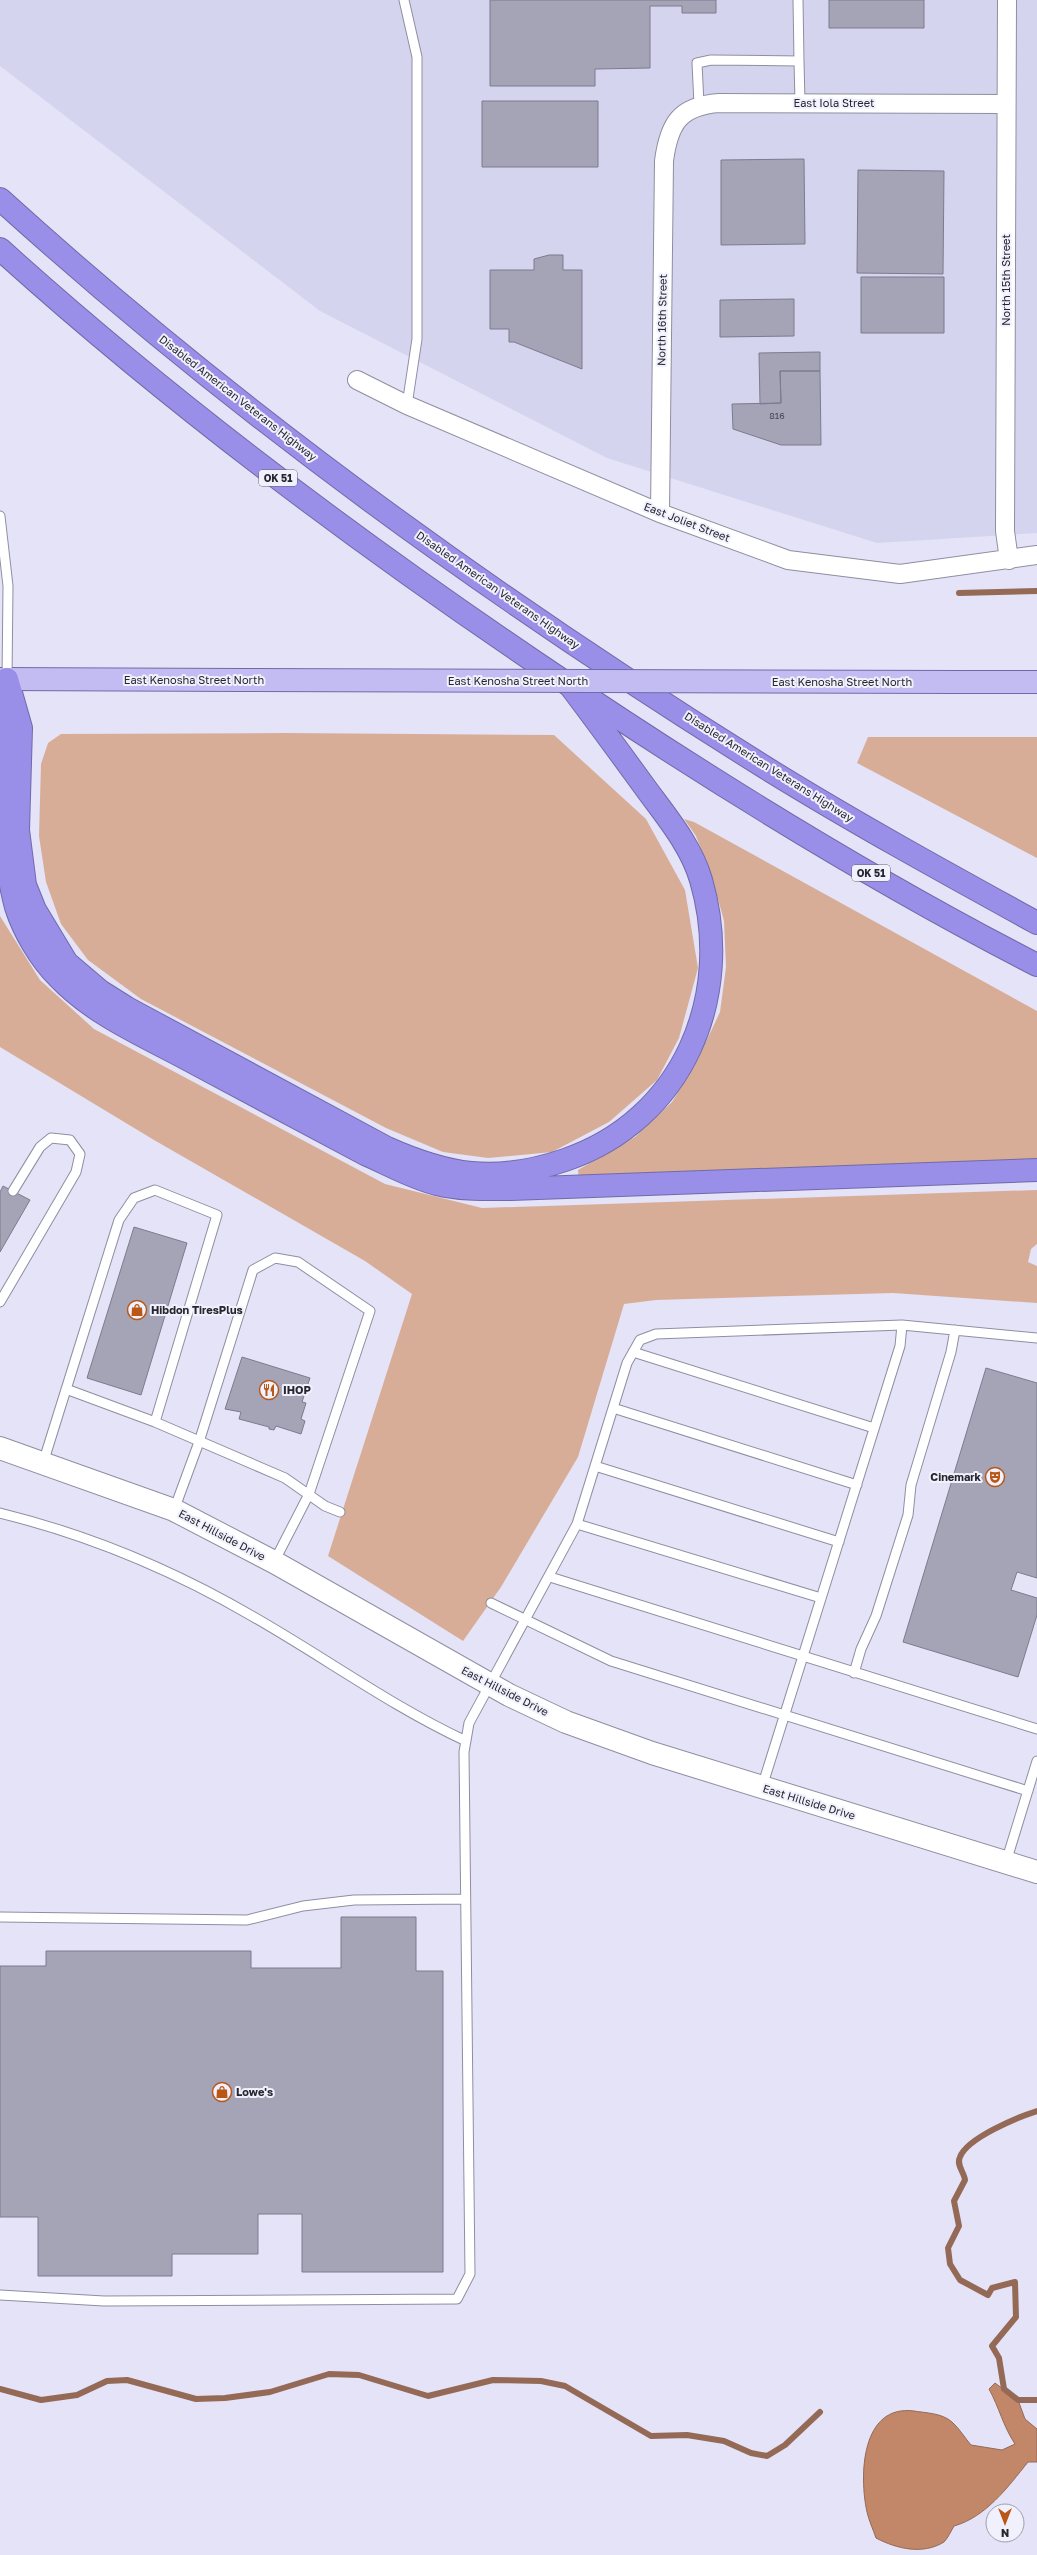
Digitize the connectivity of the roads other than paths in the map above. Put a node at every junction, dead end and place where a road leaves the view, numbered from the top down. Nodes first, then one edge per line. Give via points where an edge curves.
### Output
1 (404, 0) edge
2 (798, 0) edge
3 (1007, 0) edge
4 (799, 61) junction
5 (800, 102) junction
6 (699, 104) junction
7 (1006, 104) junction
8 (0, 199) edge
9 (0, 249) edge
10 (357, 380) dead end
11 (407, 405) junction
12 (660, 513) junction
13 (0, 516) edge
14 (1037, 555) edge
15 (1009, 560) junction
16 (3, 566) edge
17 (4, 679) edge
18 (1037, 682) edge
19 (571, 687) junction
20 (1037, 924) edge
21 (1037, 964) edge
22 (1037, 1170) edge
23 (13, 1191) dead end
24 (0, 1302) edge
25 (902, 1325) junction
26 (955, 1330) junction
27 (1037, 1338) edge
28 (633, 1352) junction
29 (66, 1389) junction
30 (613, 1408) junction
31 (155, 1422) junction
32 (874, 1428) junction
33 (199, 1442) junction
34 (0, 1448) edge
35 (43, 1463) junction
36 (595, 1466) junction
37 (856, 1485) junction
38 (310, 1494) junction
39 (174, 1510) junction
40 (340, 1512) dead end
41 (0, 1513) edge
42 (577, 1524) junction
43 (839, 1542) junction
44 (274, 1562) junction
45 (550, 1577) junction
46 (821, 1598) junction
47 (491, 1603) dead end
48 (525, 1620) junction
49 (802, 1657) junction
50 (854, 1673) junction
51 (489, 1684) junction
52 (784, 1714) junction
53 (1037, 1729) edge
54 (466, 1741) junction
55 (1037, 1761) edge
56 (762, 1787) junction
57 (1028, 1791) junction
58 (1006, 1862) junction
59 (1037, 1872) edge
60 (465, 1899) junction
61 (0, 1917) edge
62 (0, 2294) edge

1 - 11 lane via 417,57 417,339
2 - 4 lane
3 - 7 street, North 15th Street
4 - 5 lane
4 - 6 lane via 711,60 697,63
5 - 6 street, East Iola Street
5 - 7 street, East Iola Street
6 - 12 street, North 16th Street via 684,113 671,129 664,160
7 - 15 street, North 15th Street via 1005,531
8 - 20 highway, Disabled American Veterans Highway via 59,252 215,382 379,507 480,579 767,768
9 - 19 highway, OK 51 via 110,345 341,526
10 - 11 street, East Joliet Street
11 - 12 street, East Joliet Street
12 - 15 street, East Joliet Street via 788,560 847,569 900,574
13 - 16 lane
14 - 15 street, East Joliet Street
16 - 17 lane via 8,586
17 - 18 main road, East Kenosha Street North, bridge
17 - 19 highway via 21,728 18,830 26,884 35,910 67,963 100,991 128,1008 387,1148 413,1160 446,1169 486,1173 526,1171 552,1165 586,1152 618,1134 657,1100 674,1077 688,1053 706,1008 710,983 711,937 708,908 700,878 688,850 670,822
17 - 22 highway via 3,830 9,884 28,933 54,971 80,996 109,1017 365,1154 436,1184 472,1190
19 - 21 highway, OK 51 via 708,775 879,877
23 - 24 lane via 40,1147 51,1138 70,1140 80,1154 76,1172
25 - 26 lane
25 - 28 lane via 656,1334 640,1340
25 - 32 lane via 900,1346
26 - 27 lane
26 - 50 lane via 951,1352 911,1485 908,1516 876,1616 861,1649
28 - 30 lane
28 - 32 lane
29 - 31 lane
29 - 31 lane via 119,1220 134,1198 154,1190 217,1215
29 - 35 lane
30 - 36 lane
30 - 37 lane
31 - 33 lane
32 - 37 lane
33 - 38 lane via 286,1478
33 - 38 lane via 253,1270 275,1258 298,1262 370,1311
33 - 39 lane
34 - 35 street, East Hillside Drive
35 - 39 street, East Hillside Drive
36 - 42 lane
36 - 43 lane
37 - 43 lane
38 - 40 lane via 326,1506
38 - 44 lane
39 - 44 street, East Hillside Drive
41 - 54 lane via 40,1523 170,1572 251,1615 422,1720
42 - 45 lane
42 - 46 lane
43 - 46 lane
44 - 51 street, East Hillside Drive
45 - 48 lane
45 - 49 lane
46 - 49 lane
47 - 48 lane
48 - 51 lane
48 - 52 lane via 611,1660
49 - 50 lane
49 - 52 lane
50 - 53 lane
51 - 54 lane via 469,1723
51 - 56 street, East Hillside Drive via 566,1722 652,1753
52 - 56 lane
52 - 57 lane
54 - 60 lane
55 - 57 lane
56 - 58 street, East Hillside Drive
57 - 58 lane
58 - 59 street, East Hillside Drive
60 - 61 lane via 354,1900 303,1906 247,1920
60 - 62 lane via 470,2274 457,2299 104,2301

